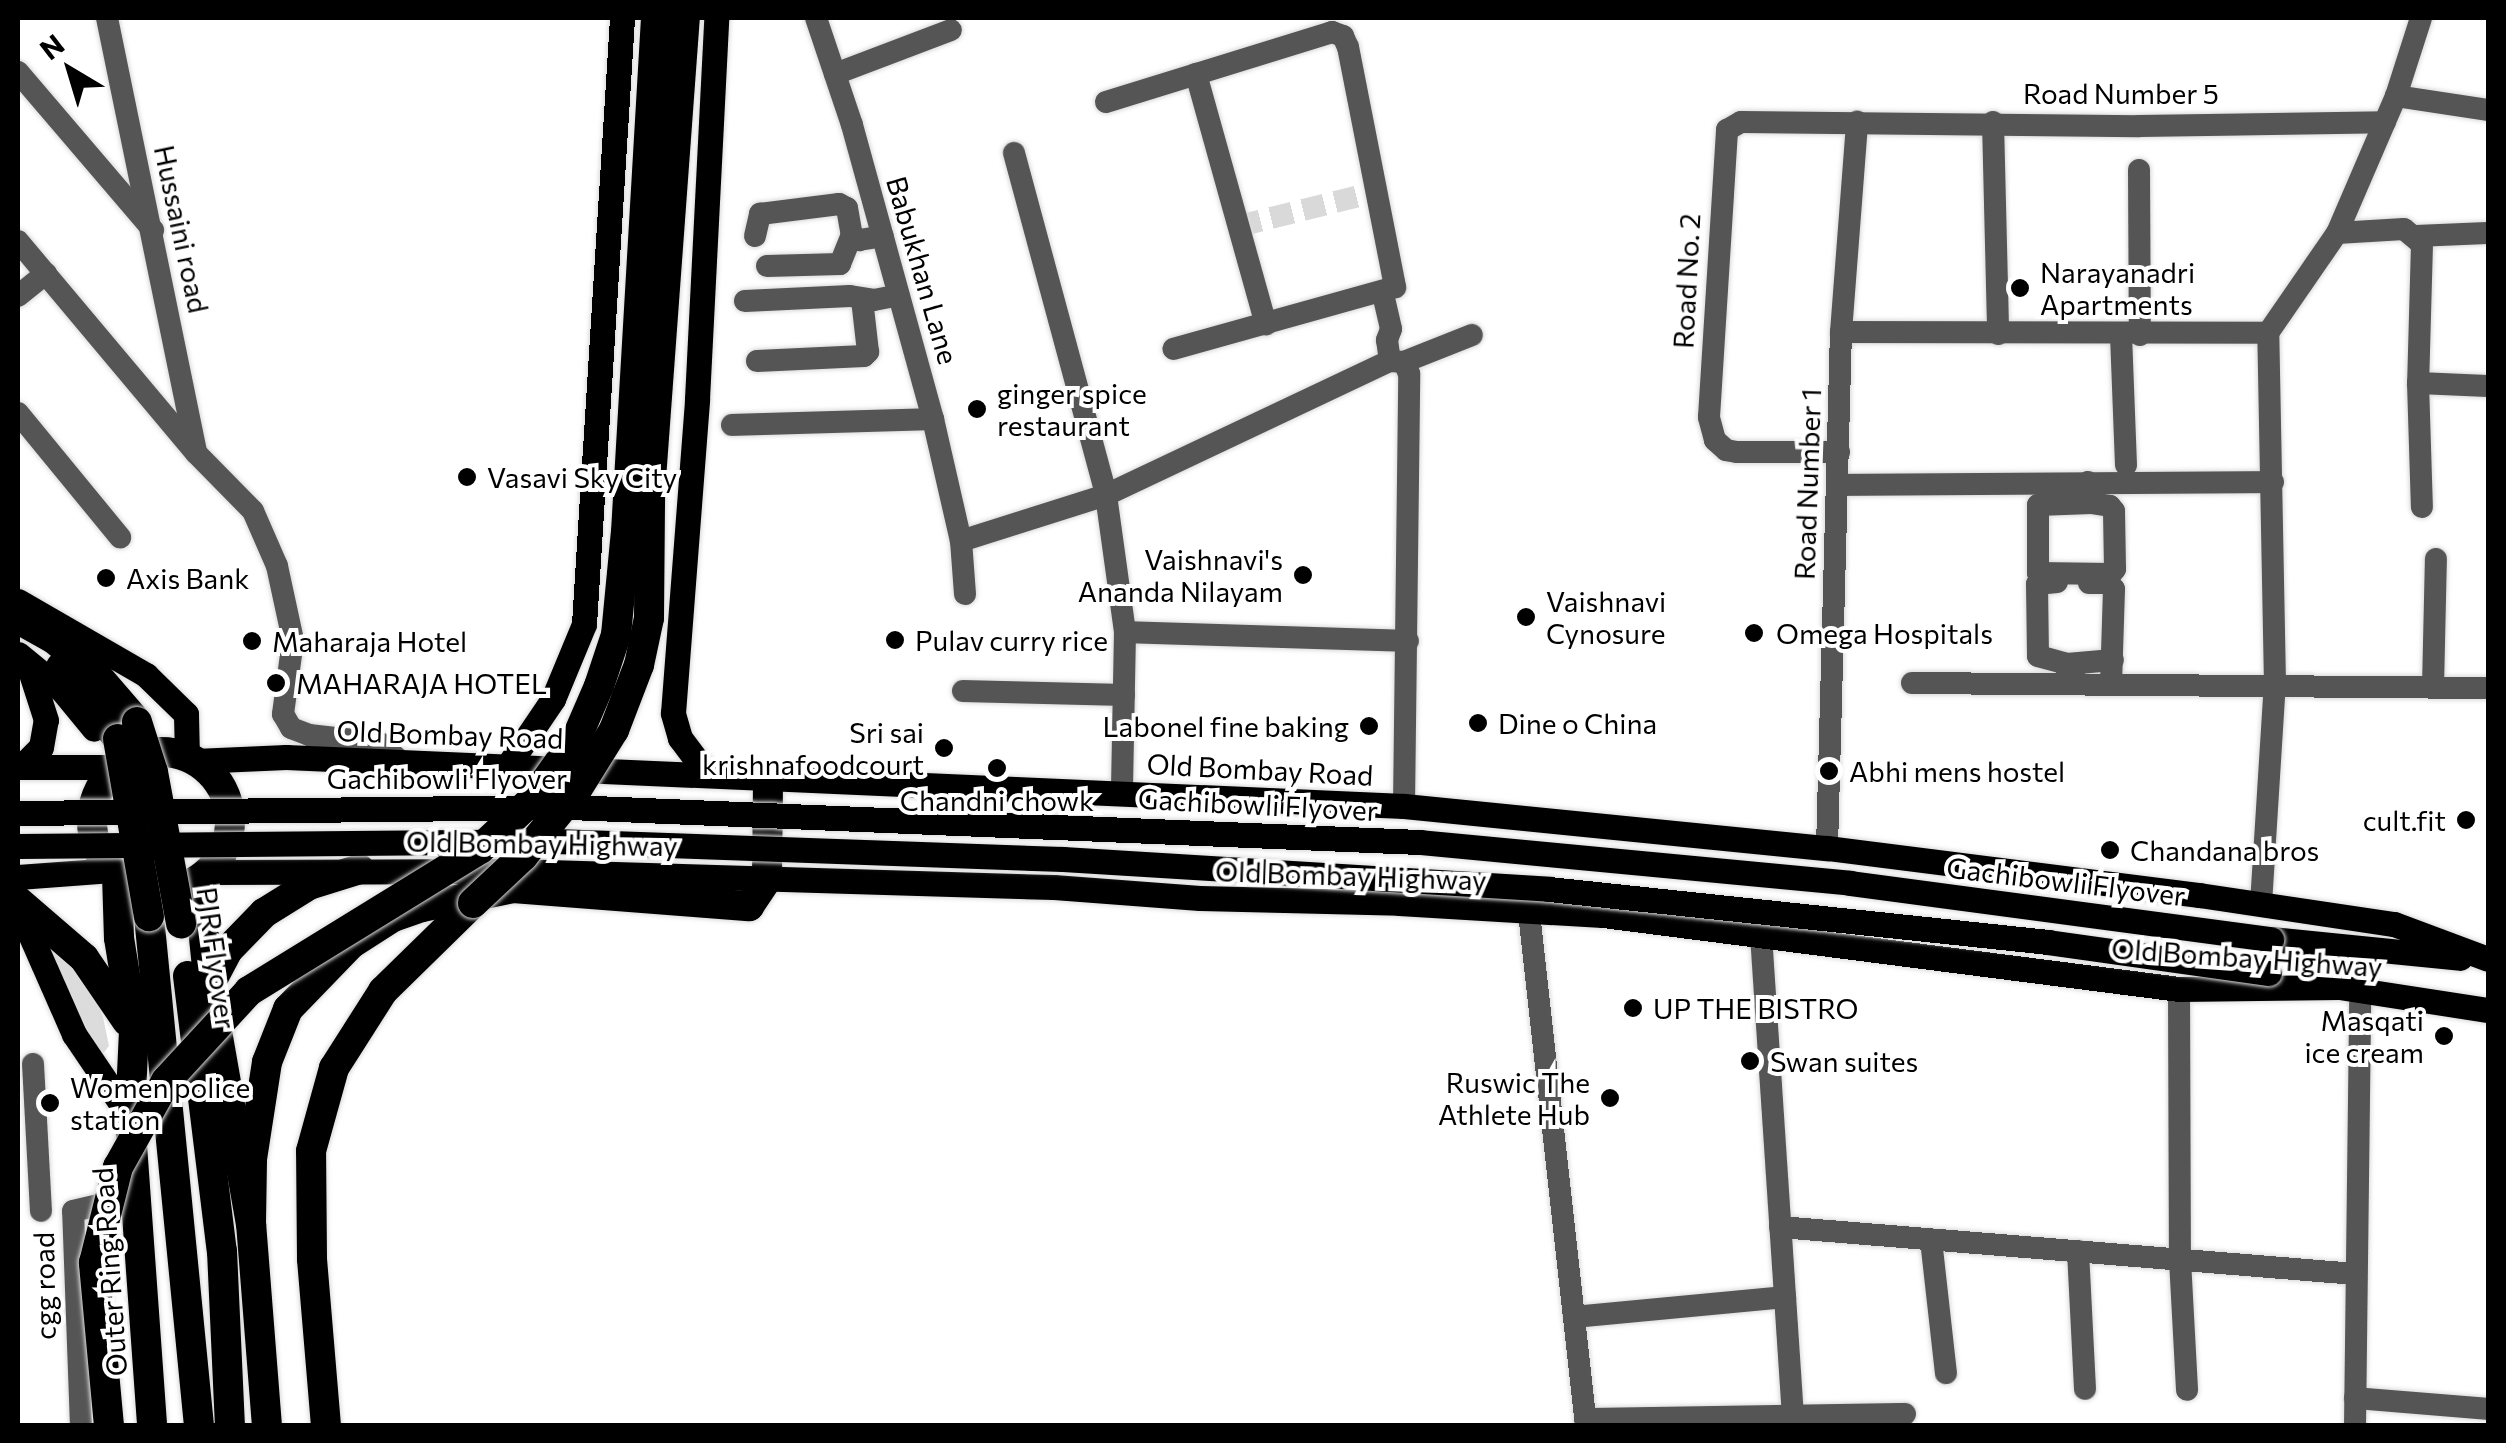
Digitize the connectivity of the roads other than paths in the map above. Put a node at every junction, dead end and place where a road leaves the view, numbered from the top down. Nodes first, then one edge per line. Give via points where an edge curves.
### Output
1 (107, 18) edge
2 (622, 18) edge
3 (656, 18) edge
4 (685, 18) edge
5 (716, 18) edge
6 (816, 18) edge
7 (2421, 18) edge
8 (952, 30) dead end
9 (18, 72) edge
10 (835, 74) junction
11 (1196, 74) junction
12 (2396, 96) junction
13 (1106, 102) dead end
14 (2488, 110) edge
15 (1858, 122) junction
16 (1993, 122) junction
17 (2385, 122) junction
18 (1014, 153) dead end
19 (2138, 170) dead end
20 (153, 230) junction
21 (2336, 233) junction
22 (2488, 234) edge
23 (755, 236) dead end
24 (852, 236) junction
25 (882, 236) junction
26 (2416, 236) junction
27 (18, 241) edge
28 (766, 266) dead end
29 (46, 273) junction
30 (899, 295) junction
31 (18, 296) edge
32 (1375, 296) junction
33 (862, 299) junction
34 (744, 301) dead end
35 (1266, 324) junction
36 (1842, 332) junction
37 (2268, 333) junction
38 (1998, 334) junction
39 (1472, 335) dead end
40 (2131, 335) junction
41 (1173, 349) dead end
42 (1394, 354) junction
43 (757, 361) dead end
44 (2418, 383) junction
45 (2488, 386) edge
46 (18, 412) edge
47 (933, 419) junction
48 (732, 426) dead end
49 (36, 435) junction
50 (18, 451) edge
51 (1839, 452) junction
52 (196, 453) junction
53 (2126, 466) dead end
54 (2273, 482) junction
55 (1838, 485) junction
56 (2090, 492) junction
57 (1106, 494) junction
58 (2422, 507) dead end
59 (120, 537) dead end
60 (961, 541) junction
61 (2436, 559) dead end
62 (965, 594) dead end
63 (18, 601) edge
64 (18, 619) edge
65 (1125, 632) junction
66 (1408, 641) junction
67 (20, 651) edge
68 (2113, 660) junction
69 (2067, 674) junction
70 (1912, 683) dead end
71 (2111, 684) junction
72 (2276, 684) junction
73 (2432, 687) junction
74 (2488, 688) edge
75 (963, 691) dead end
76 (1124, 695) junction
77 (191, 759) junction
78 (401, 762) junction
79 (120, 766) junction
80 (19, 767) edge
81 (507, 767) junction
82 (707, 774) junction
83 (768, 777) junction
84 (1122, 791) junction
85 (1404, 806) junction
86 (18, 813) edge
87 (18, 846) edge
88 (1827, 848) junction
89 (360, 870) junction
90 (114, 873) junction
91 (202, 876) junction
92 (18, 878) edge
93 (767, 879) junction
94 (18, 904) edge
95 (2261, 904) junction
96 (1529, 913) junction
97 (1761, 935) junction
98 (2488, 960) edge
99 (209, 986) junction
100 (2179, 988) junction
101 (2349, 990) junction
102 (2488, 1010) edge
103 (134, 1032) junction
104 (33, 1064) dead end
105 (130, 1117) junction
106 (138, 1196) junction
107 (29, 1211) edge
108 (73, 1211) junction
109 (251, 1222) junction
110 (1780, 1228) junction
111 (1931, 1240) junction
112 (2078, 1252) junction
113 (2180, 1260) junction
114 (2356, 1274) junction
115 (1785, 1297) junction
116 (1574, 1317) junction
117 (1946, 1373) dead end
118 (2085, 1389) dead end
119 (2187, 1390) dead end
120 (2355, 1398) junction
121 (2488, 1409) edge
122 (1793, 1414) junction
123 (1905, 1414) dead end
124 (1586, 1422) edge
125 (81, 1426) edge
126 (110, 1426) edge
127 (152, 1426) edge
128 (198, 1426) edge
129 (230, 1426) edge
130 (268, 1426) edge
131 (326, 1426) edge
132 (2355, 1426) edge

1 - 20 street, Hussaini road
2 - 81 main road via 584,624 553,699
3 - 126 highway, bridge via 626,532 616,635 599,686 577,737 534,798 480,849 249,991 166,1082 118,1167 94,1263
4 - 131 highway, bridge via 650,492 649,618 639,665 614,730 576,791 523,856 383,991 334,1068 311,1151
5 - 82 main road via 673,713 680,738
6 - 10 street, Babukhan Lane
7 - 12 street
8 - 10 street
9 - 20 street
10 - 25 street, Babukhan Lane
11 - 13 street
11 - 32 street via 1332,32 1343,36 1396,284
11 - 35 street
12 - 14 street
12 - 17 street
15 - 16 street, Road Number 5
15 - 36 street, Road Number 1
15 - 51 street, Road No. 2 via 1741,122 1726,130 1723,144 1709,417 1714,440 1737,452
16 - 17 street, Road Number 5
16 - 38 street
17 - 21 street
18 - 57 street
19 - 40 street
20 - 52 street, Hussaini road
21 - 26 street via 2404,230
21 - 37 street
22 - 26 street
23 - 24 street via 760,214 839,204 847,208
24 - 25 street
24 - 28 street via 840,264
25 - 30 street, Babukhan Lane
26 - 44 street via 2422,244
27 - 29 street
29 - 31 street
29 - 52 street
30 - 33 street
30 - 47 street, Babukhan Lane
32 - 35 street
32 - 42 street
33 - 34 street
33 - 43 street via 864,356
35 - 41 street
36 - 38 street
36 - 51 street, Road Number 1
37 - 40 street
37 - 54 street
38 - 40 street
39 - 42 street
40 - 53 street
42 - 57 street
42 - 66 street via 1410,374
44 - 45 street
44 - 58 street
46 - 49 street
47 - 48 street
47 - 60 street, Babukhan Lane
49 - 50 street
49 - 59 street
51 - 55 street, Road Number 1
52 - 78 street via 254,511 277,566 293,640 284,714 291,728 380,743
54 - 56 street
54 - 72 street
55 - 56 street
55 - 88 street, Road Number 1
56 - 56 street via 2114,512 2115,569 2038,572 2038,505
57 - 60 street
57 - 65 street
60 - 62 street, Babukhan Lane
61 - 73 street
63 - 77 main road via 146,675 186,714
64 - 129 highway, PJR Flyover, bridge via 94,672 137,722 153,772 182,924 222,1251
65 - 66 street
65 - 76 street
66 - 85 street
67 - 79 main road via 62,690
67 - 80 main road via 46,720 41,747
67 - 128 highway, bridge via 72,675 118,739 149,916
68 - 69 street
68 - 69 street via 2114,589 2107,583 2042,581 2038,656
68 - 71 street
69 - 70 street
69 - 71 street
71 - 72 street
72 - 73 street
72 - 95 street
73 - 74 street
75 - 76 street
76 - 84 street
77 - 78 main road, Old Bombay Road
77 - 79 highway via 155,752
77 - 91 highway via 214,776 230,819 226,843
78 - 81 main road, Old Bombay Road
79 - 80 main road
79 - 90 highway via 94,800 91,821 94,841
81 - 82 main road, Old Bombay Road
82 - 83 main road, Old Bombay Road
83 - 84 main road, Old Bombay Road
83 - 93 highway
84 - 85 main road, Old Bombay Road
85 - 88 main road, Old Bombay Road
86 - 98 main road, Gachibowli Flyover, bridge via 570,807 1420,842 1850,883 2271,939
87 - 101 main road, bridge via 555,841 1063,858 1549,888 2048,942
88 - 95 main road, Old Bombay Road
89 - 91 main road, Old Bombay Highway
89 - 93 main road, Old Bombay Highway
89 - 99 highway via 309,885 264,912 228,950
90 - 91 highway via 156,890
90 - 92 main road
90 - 103 highway, Outer Ring Road
91 - 99 highway
93 - 96 main road, Old Bombay Highway via 1054,886
93 - 109 highway via 749,906 513,888 393,917 350,944 288,1009 267,1062 252,1159
94 - 103 highway via 84,958
94 - 105 main road via 74,1034
95 - 98 main road, Old Bombay Road via 2394,924
96 - 97 main road, Old Bombay Highway
96 - 116 street
97 - 100 main road, Old Bombay Highway
97 - 110 street
99 - 109 highway
100 - 101 main road, Old Bombay Highway
100 - 113 street
101 - 102 main road, Old Bombay Highway
101 - 114 street
103 - 105 highway, Outer Ring Road
104 - 107 street
105 - 106 highway, Outer Ring Road
106 - 108 street, cgg road
106 - 127 highway, Outer Ring Road
107 - 108 street
108 - 125 street, cgg road
109 - 130 highway
110 - 111 street
110 - 115 street
111 - 112 street
111 - 117 street
112 - 113 street
112 - 118 street
113 - 114 street
113 - 119 street
114 - 120 street
115 - 116 street
115 - 122 street
116 - 124 street
120 - 121 street
120 - 132 street
122 - 123 street
122 - 124 street

